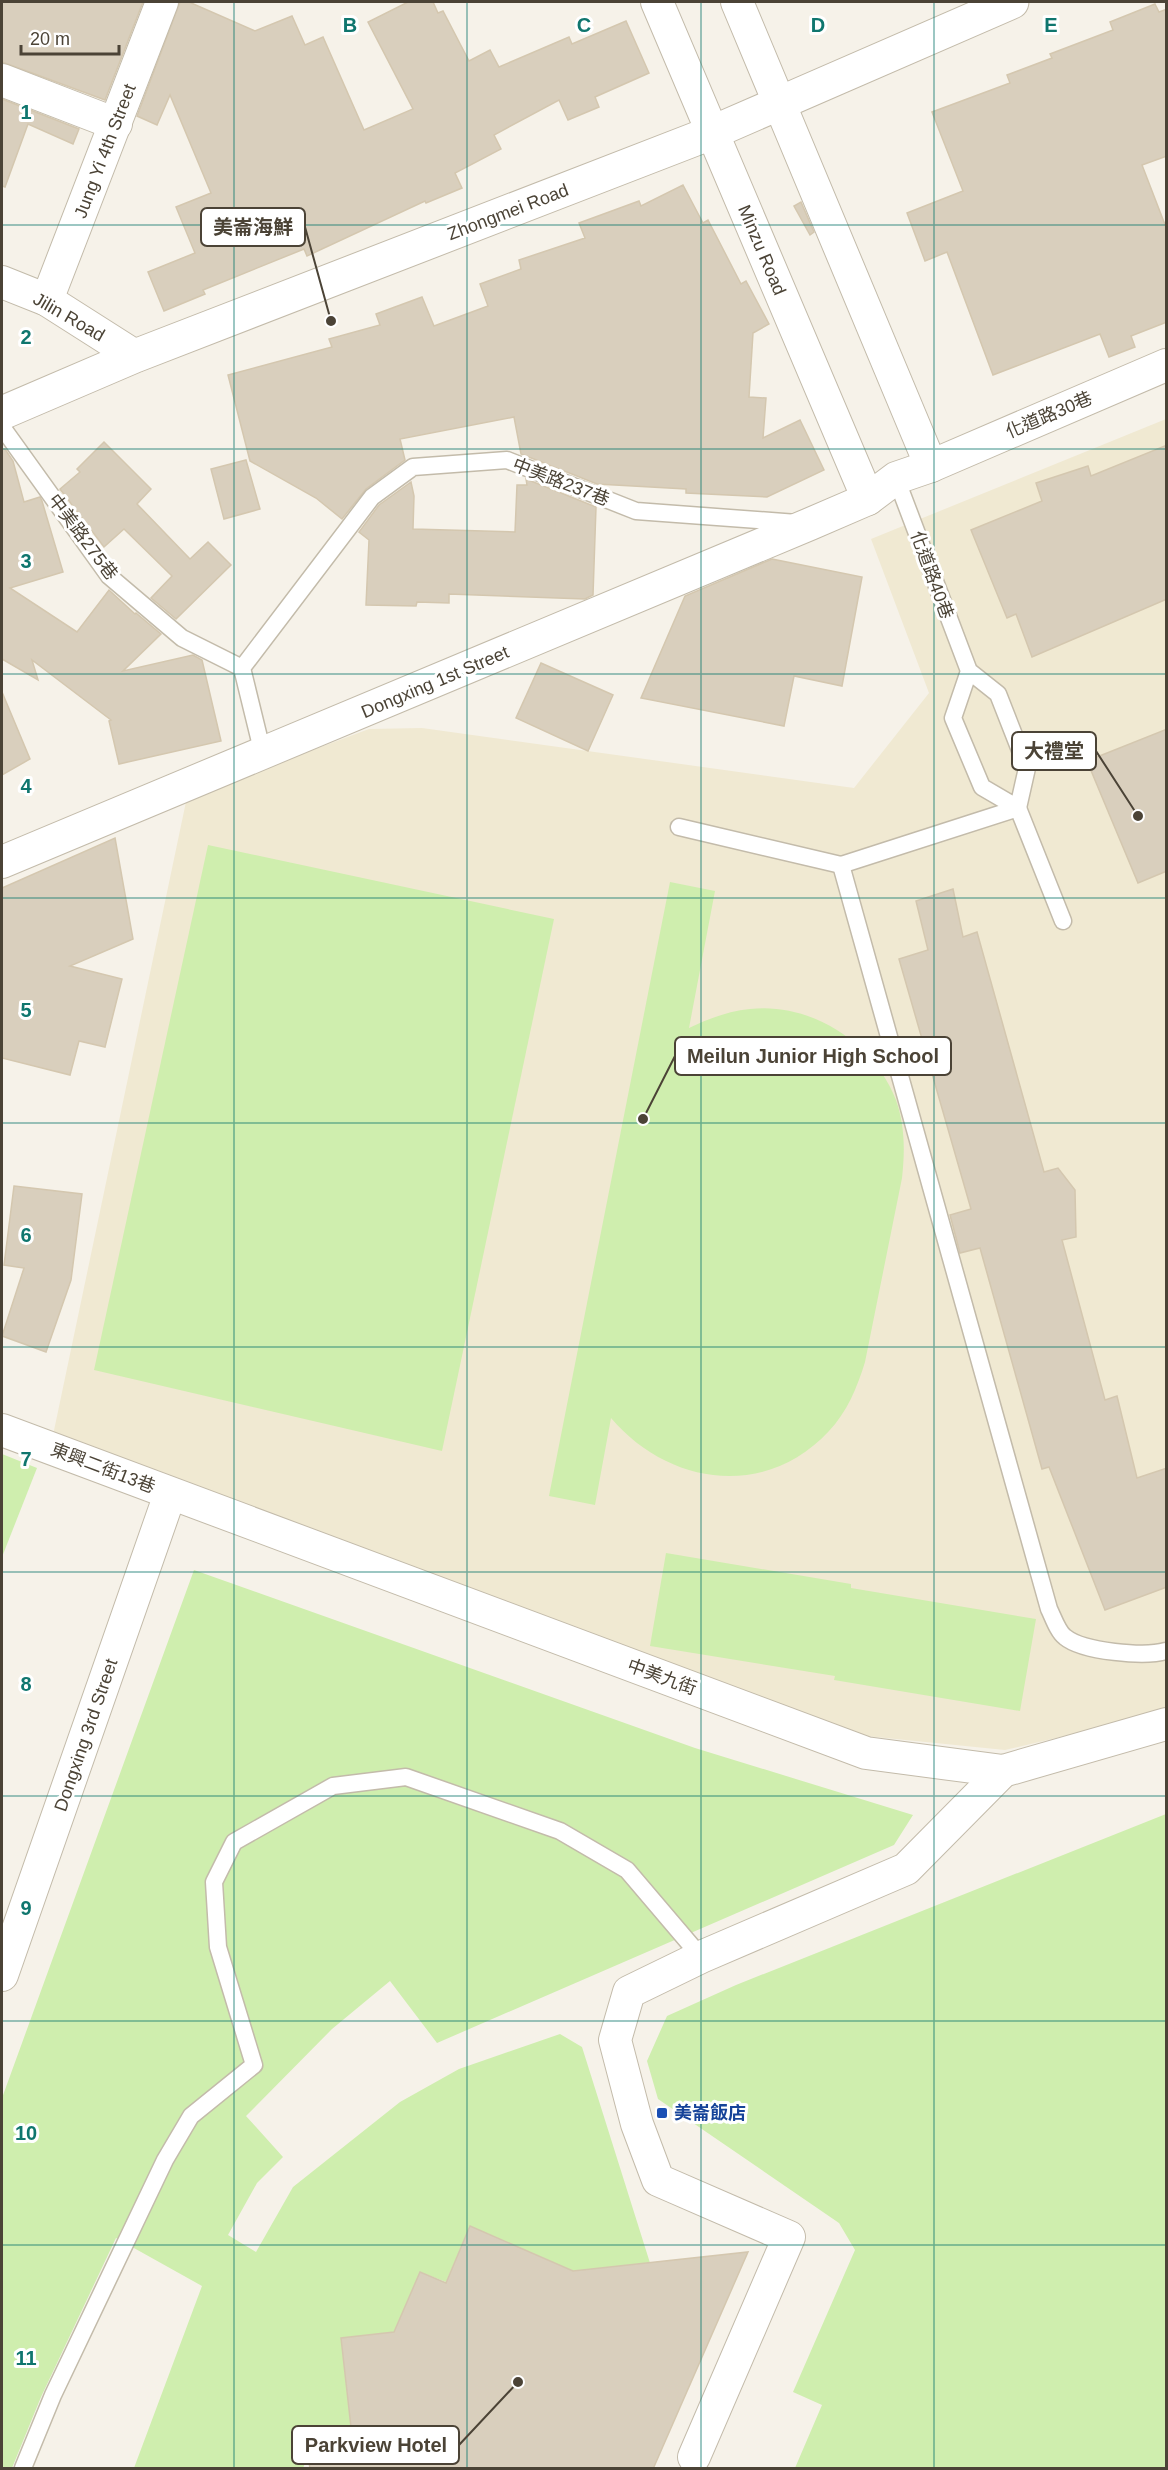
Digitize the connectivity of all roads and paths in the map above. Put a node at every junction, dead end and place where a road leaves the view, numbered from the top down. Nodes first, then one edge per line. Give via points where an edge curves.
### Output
1 (162, 2) edge
2 (657, 2) edge
3 (737, 2) edge
4 (1012, 2) edge
5 (2, 80) edge
6 (779, 102) junction
7 (116, 124) junction
8 (711, 133) junction
9 (2, 282) edge
10 (47, 300) junction
11 (135, 356) junction
12 (1167, 365) edge
13 (2, 413) edge
14 (2, 427) edge
15 (931, 466) junction
16 (896, 478) junction
17 (868, 499) junction
18 (810, 524) junction
19 (242, 668) junction
20 (969, 671) junction
21 (263, 754) junction
22 (1018, 808) junction
23 (679, 827) dead end
24 (2, 862) edge
25 (841, 865) junction
26 (1063, 921) dead end
27 (2, 1430) edge
28 (170, 1494) junction
29 (1167, 1651) edge
30 (1167, 1724) edge
31 (1003, 1771) junction
32 (701, 1957) junction
33 (2, 1975) edge
34 (694, 2457) dead end
35 (23, 2469) edge

1 - 7 street, Jung Yi 4th Street
2 - 8 street, Minzu Road
3 - 6 street
4 - 6 street, Zhongmei Road
5 - 7 street
6 - 8 street, Zhongmei Road
6 - 15 street
7 - 10 street, Jung Yi 4th Street
8 - 11 street, Zhongmei Road
8 - 17 street, Minzu Road
9 - 10 street, Jilin Road
10 - 11 street, Jilin Road
11 - 13 street, Zhongmei Road
12 - 15 street, 化道路30巷
14 - 19 lane, 中美路275巷 via 110,576 182,638
15 - 16 street, 化道路30巷
16 - 17 street, Dongxing 1st Street
16 - 20 lane, 化道路40巷
17 - 18 street, Dongxing 1st Street
18 - 19 lane, 中美路237巷 via 636,511 507,460 413,467 372,497
18 - 21 street, Dongxing 1st Street
19 - 21 lane
20 - 22 lane via 998,694 1027,768
20 - 22 lane via 953,718 982,787
21 - 24 street, Dongxing 1st Street
22 - 25 lane
22 - 26 lane
23 - 25 lane
25 - 29 lane via 1049,1609 1065,1637 1094,1648 1123,1654
27 - 28 street, 東興二街13巷
28 - 31 street, 中美九街 via 866,1753
28 - 33 street, Dongxing 3rd Street
30 - 31 street, 中美九街
31 - 32 street via 906,1869
32 - 34 street via 629,1992 615,2040 638,2124 658,2180 789,2237
32 - 35 lane via 627,1870 560,1831 405,1778 333,1786 234,1842 214,1882 218,1947 254,2065 191,2116 165,2160 53,2395

